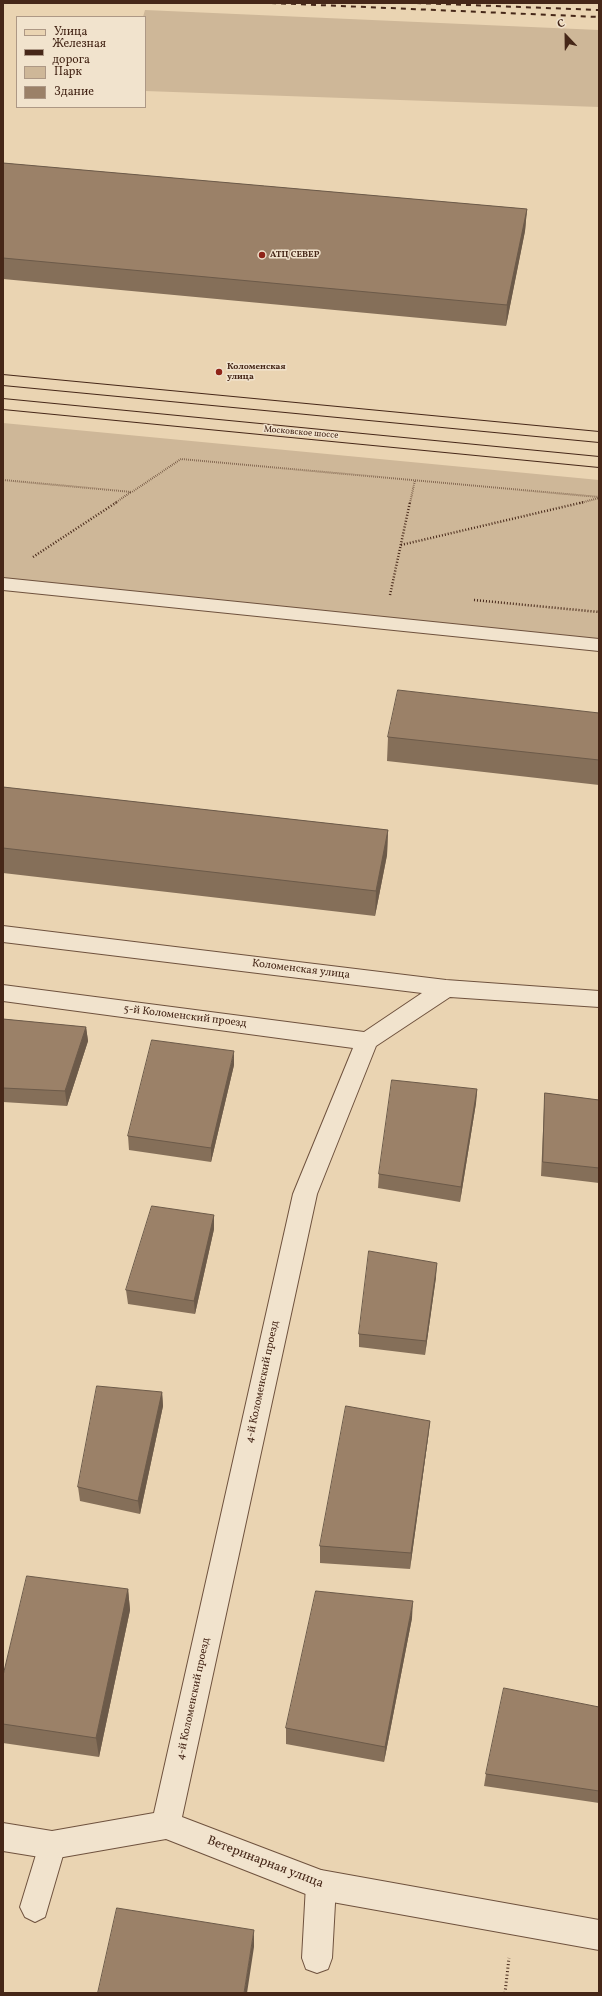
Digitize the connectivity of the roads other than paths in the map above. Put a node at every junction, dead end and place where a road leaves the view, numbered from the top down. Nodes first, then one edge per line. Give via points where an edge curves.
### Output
1 (3, 380) edge
2 (3, 404) edge
3 (599, 437) edge
4 (599, 462) edge
5 (3, 584) edge
6 (599, 645) edge
7 (3, 934) edge
8 (446, 988) junction
9 (3, 993) edge
10 (599, 999) edge
11 (367, 1041) junction
12 (166, 1825) junction
13 (3, 1837) edge
14 (52, 1845) junction
15 (321, 1885) junction
16 (34, 1907) dead end
17 (599, 1935) edge
18 (318, 1958) dead end

1 - 3 main road
2 - 4 main road, Московское шоссе
5 - 6 street
7 - 8 street, Коломенская улица
8 - 10 street, Коломенская улица
8 - 11 street
9 - 11 street, 5-й Коломенский проезд
11 - 12 street, 4-й Коломенский проезд via 305,1194
12 - 14 street
12 - 15 street, Ветеринарная улица
13 - 14 street
14 - 16 street
15 - 17 street, Ветеринарная улица
15 - 18 street

